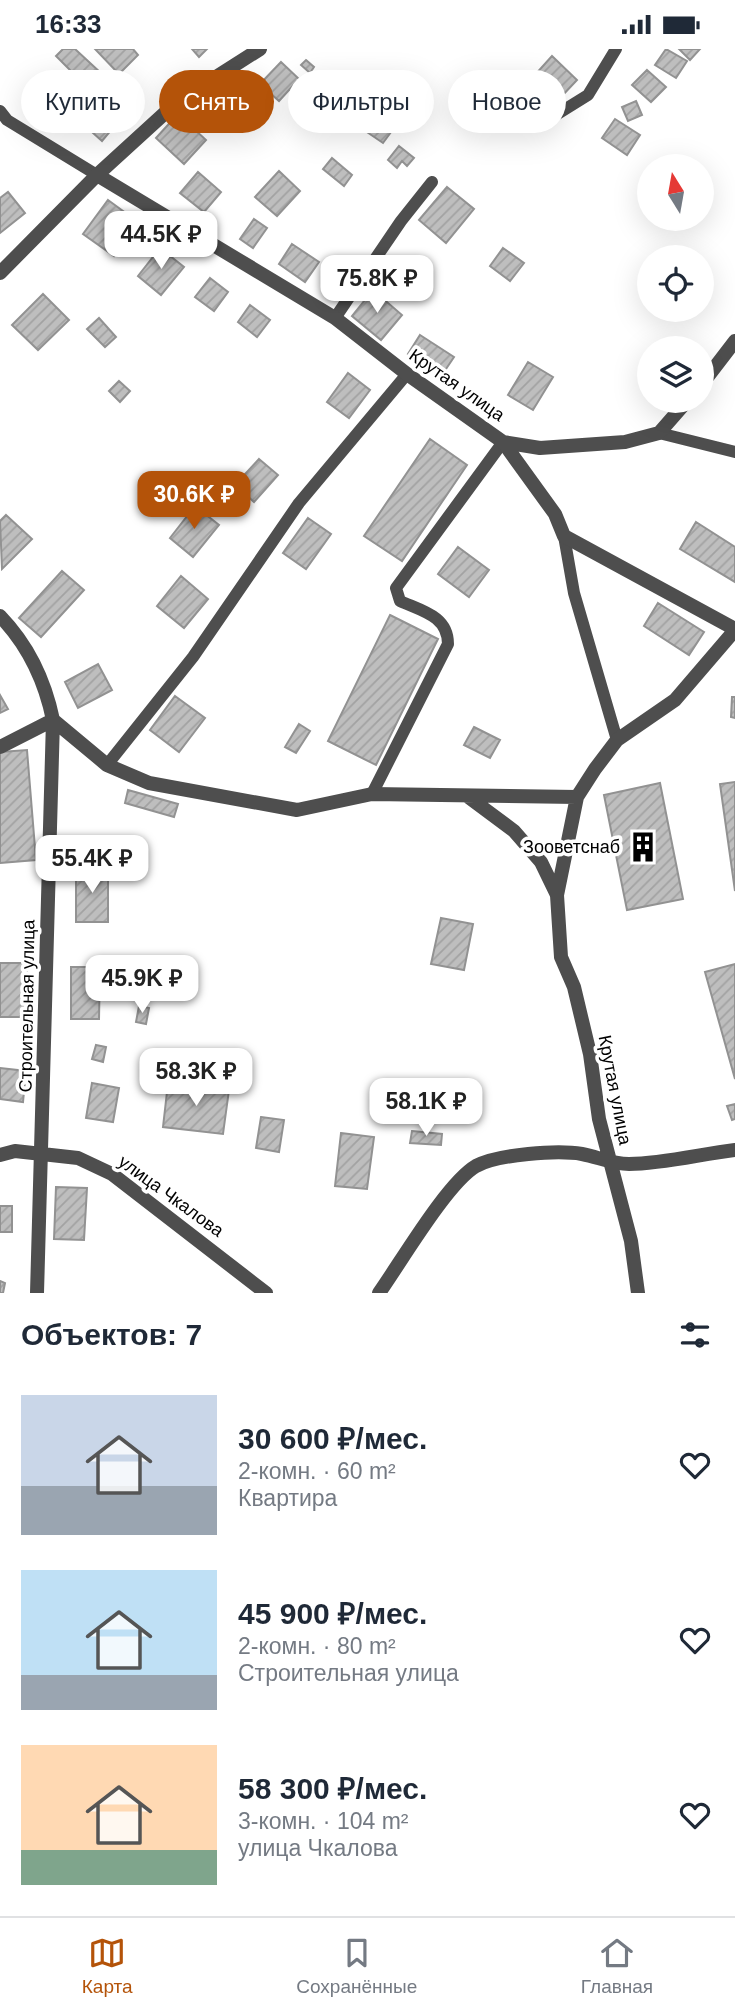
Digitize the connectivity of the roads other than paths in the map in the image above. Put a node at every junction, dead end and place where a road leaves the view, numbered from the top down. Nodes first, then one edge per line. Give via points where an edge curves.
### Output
1 (260, 49) edge
2 (616, 49) edge
3 (566, 109) edge
4 (0, 111) edge
5 (97, 175) junction
6 (432, 182) dead end
7 (0, 273) edge
8 (335, 318) junction
9 (735, 341) edge
10 (714, 368) edge
11 (407, 374) junction
12 (676, 413) edge
13 (659, 433) junction
14 (503, 442) junction
15 (735, 452) edge
16 (564, 536) junction
17 (0, 616) edge
18 (735, 630) edge
19 (53, 720) junction
20 (617, 740) junction
21 (0, 747) edge
22 (107, 765) junction
23 (372, 794) junction
24 (466, 795) junction
25 (578, 797) junction
26 (557, 895) junction
27 (735, 1150) edge
28 (0, 1155) edge
29 (42, 1156) junction
30 (610, 1163) junction
31 (37, 1293) edge
32 (266, 1293) edge
33 (379, 1293) edge
34 (638, 1293) edge

1 - 5 street via 177,102
2 - 3 lane via 589,95
4 - 5 lane, Крутая улица via 7,120
5 - 7 street
5 - 8 street, Крутая улица
6 - 8 lane
8 - 11 street, Крутая улица
9 - 10 street
11 - 14 street, Крутая улица
11 - 22 lane via 299,503 193,657
12 - 13 street
13 - 14 street, Крутая улица via 625,442 540,448
13 - 15 lane
14 - 16 street, Крутая улица via 555,515
14 - 23 lane via 396,588 400,601 440,620 448,631 448,643
16 - 18 street, Крутая улица
16 - 20 lane via 574,593
17 - 19 street, Строительная улица via 30,655
18 - 20 street, Крутая улица via 675,700
19 - 21 street
19 - 22 street
19 - 29 street, Строительная улица
20 - 25 street, Крутая улица
22 - 23 street via 149,783 297,810
23 - 24 street
24 - 25 street
24 - 26 street, Крутая улица via 523,841 541,862
25 - 26 street, Крутая улица
26 - 30 street, Крутая улица via 561,957 575,987
27 - 30 street
28 - 29 street, улица Чкалова via 15,1151
29 - 31 street, Строительная улица
29 - 32 street, улица Чкалова via 78,1158 112,1174
30 - 33 street via 581,1154 551,1153 477,1166 454,1186
30 - 34 street, Крутая улица via 631,1241

